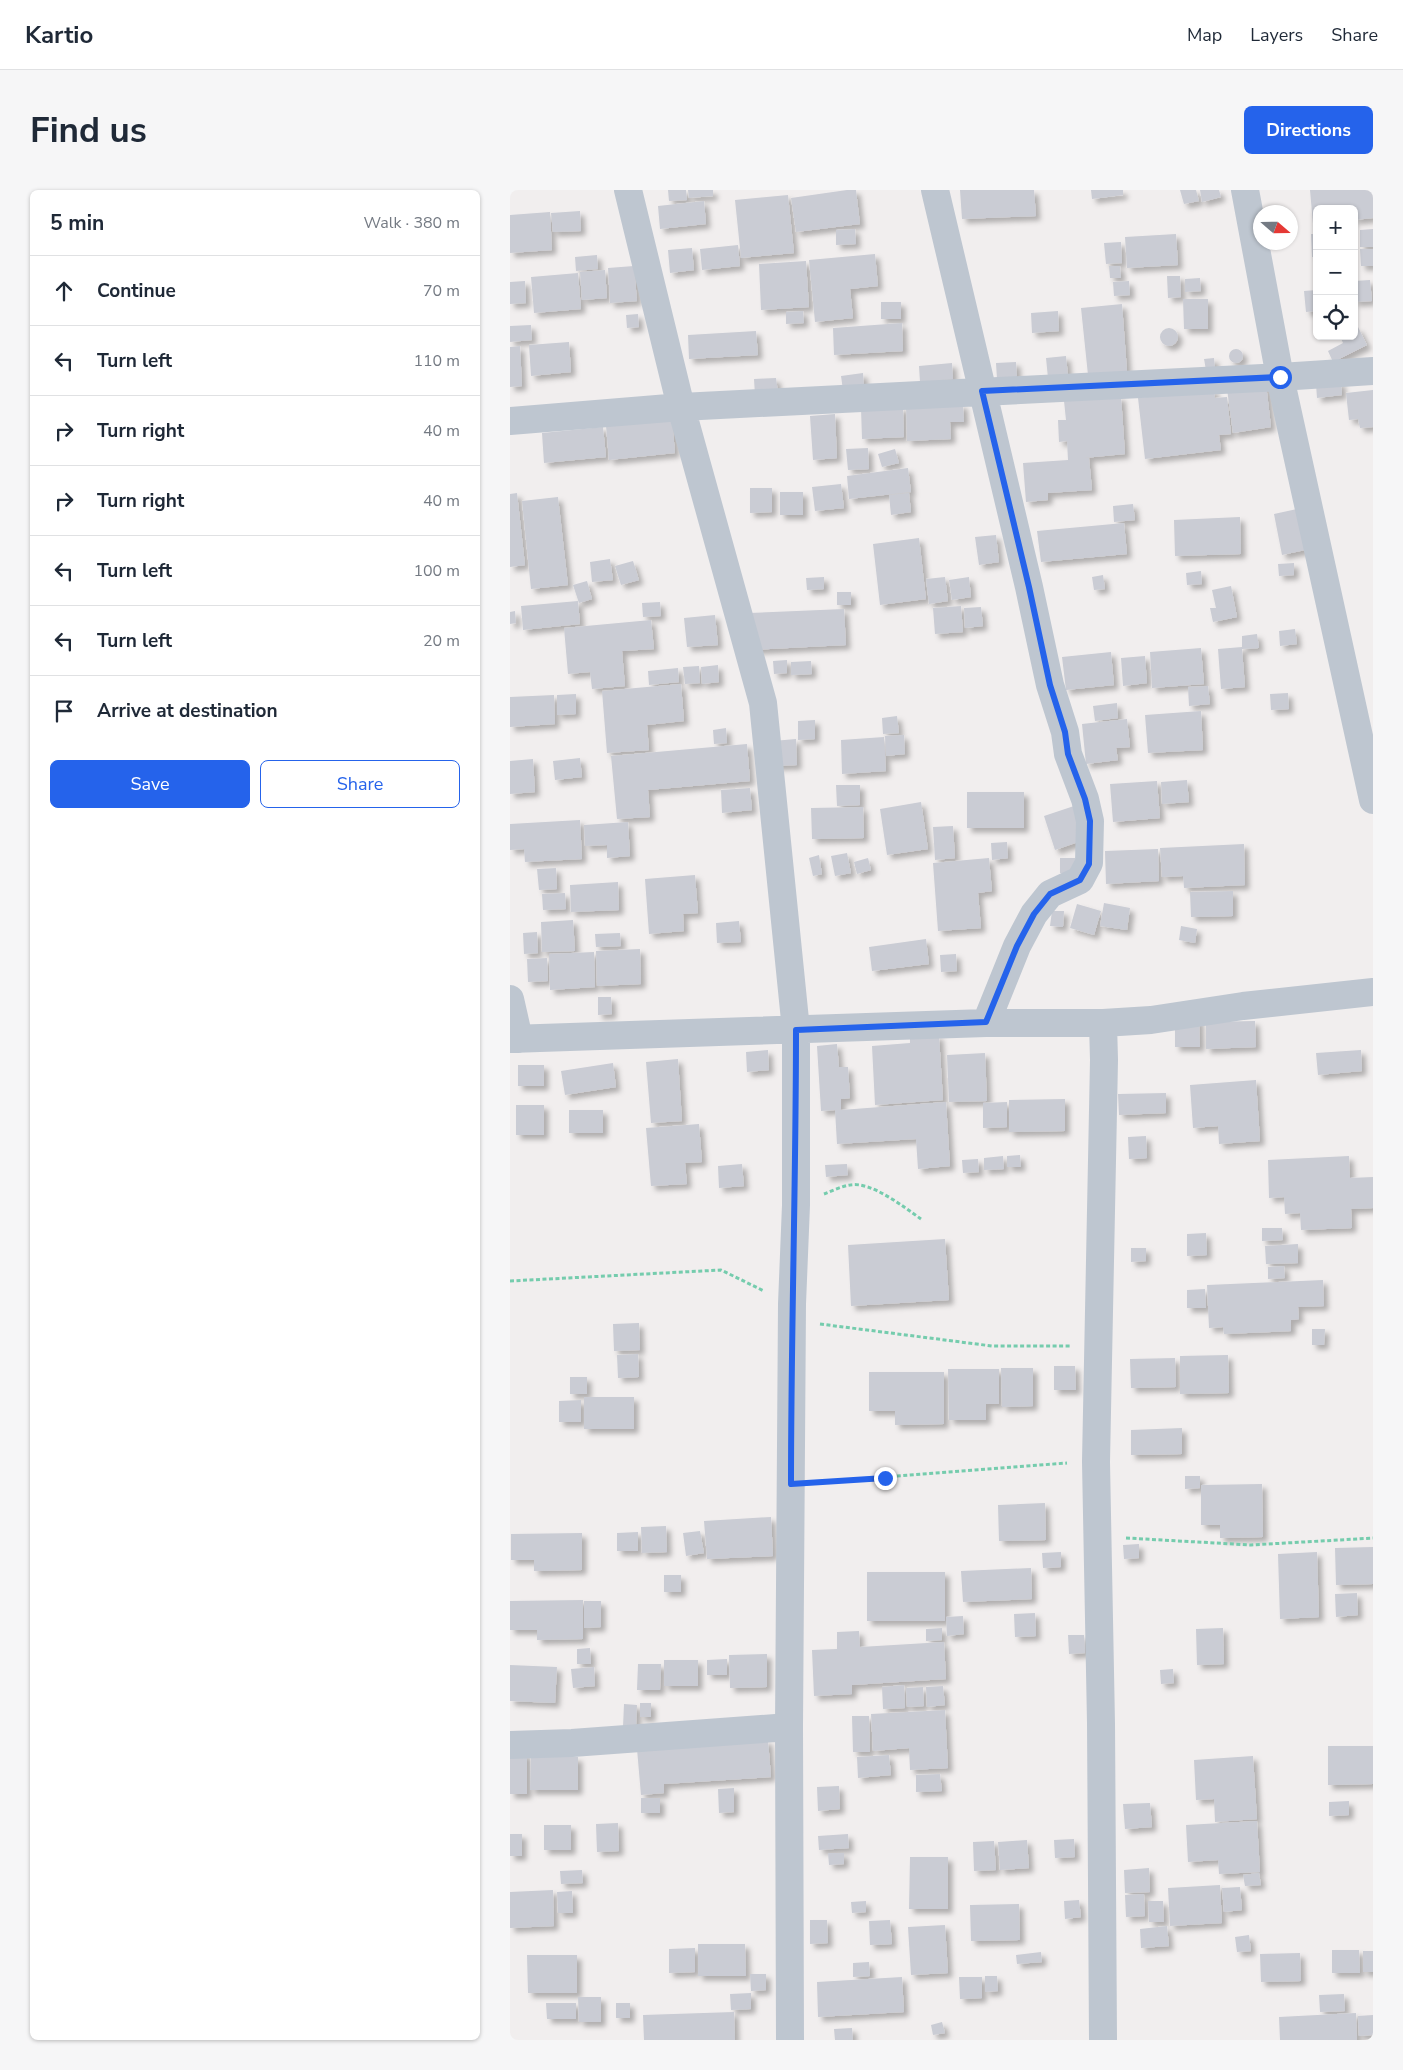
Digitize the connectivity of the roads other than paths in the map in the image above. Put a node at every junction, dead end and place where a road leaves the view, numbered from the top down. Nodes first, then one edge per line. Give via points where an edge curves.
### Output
1 (628, 190) edge
2 (935, 190) edge
3 (1245, 190) edge
4 (1373, 371) edge
5 (1280, 377) junction
6 (982, 391) junction
7 (681, 407) junction
8 (510, 421) edge
9 (1373, 800) edge
10 (1373, 992) edge
11 (510, 999) edge
12 (986, 1022) junction
13 (1103, 1023) junction
14 (796, 1030) junction
15 (514, 1039) edge
16 (789, 1727) junction
17 (510, 1745) edge
18 (790, 2040) edge
19 (1103, 2040) edge

1 - 7 street
2 - 6 street
3 - 5 street
4 - 5 street
5 - 6 street
5 - 9 street
6 - 7 street
6 - 12 street via 1050,685 1090,821 1089,864 1080,880 1050,894 1034,914 1017,946
7 - 8 street
7 - 14 street via 763,703
10 - 13 street via 1152,1020
11 - 15 street
12 - 13 street
12 - 14 street
13 - 19 street via 1096,1462
14 - 15 street
14 - 16 street
16 - 17 street
16 - 18 street

